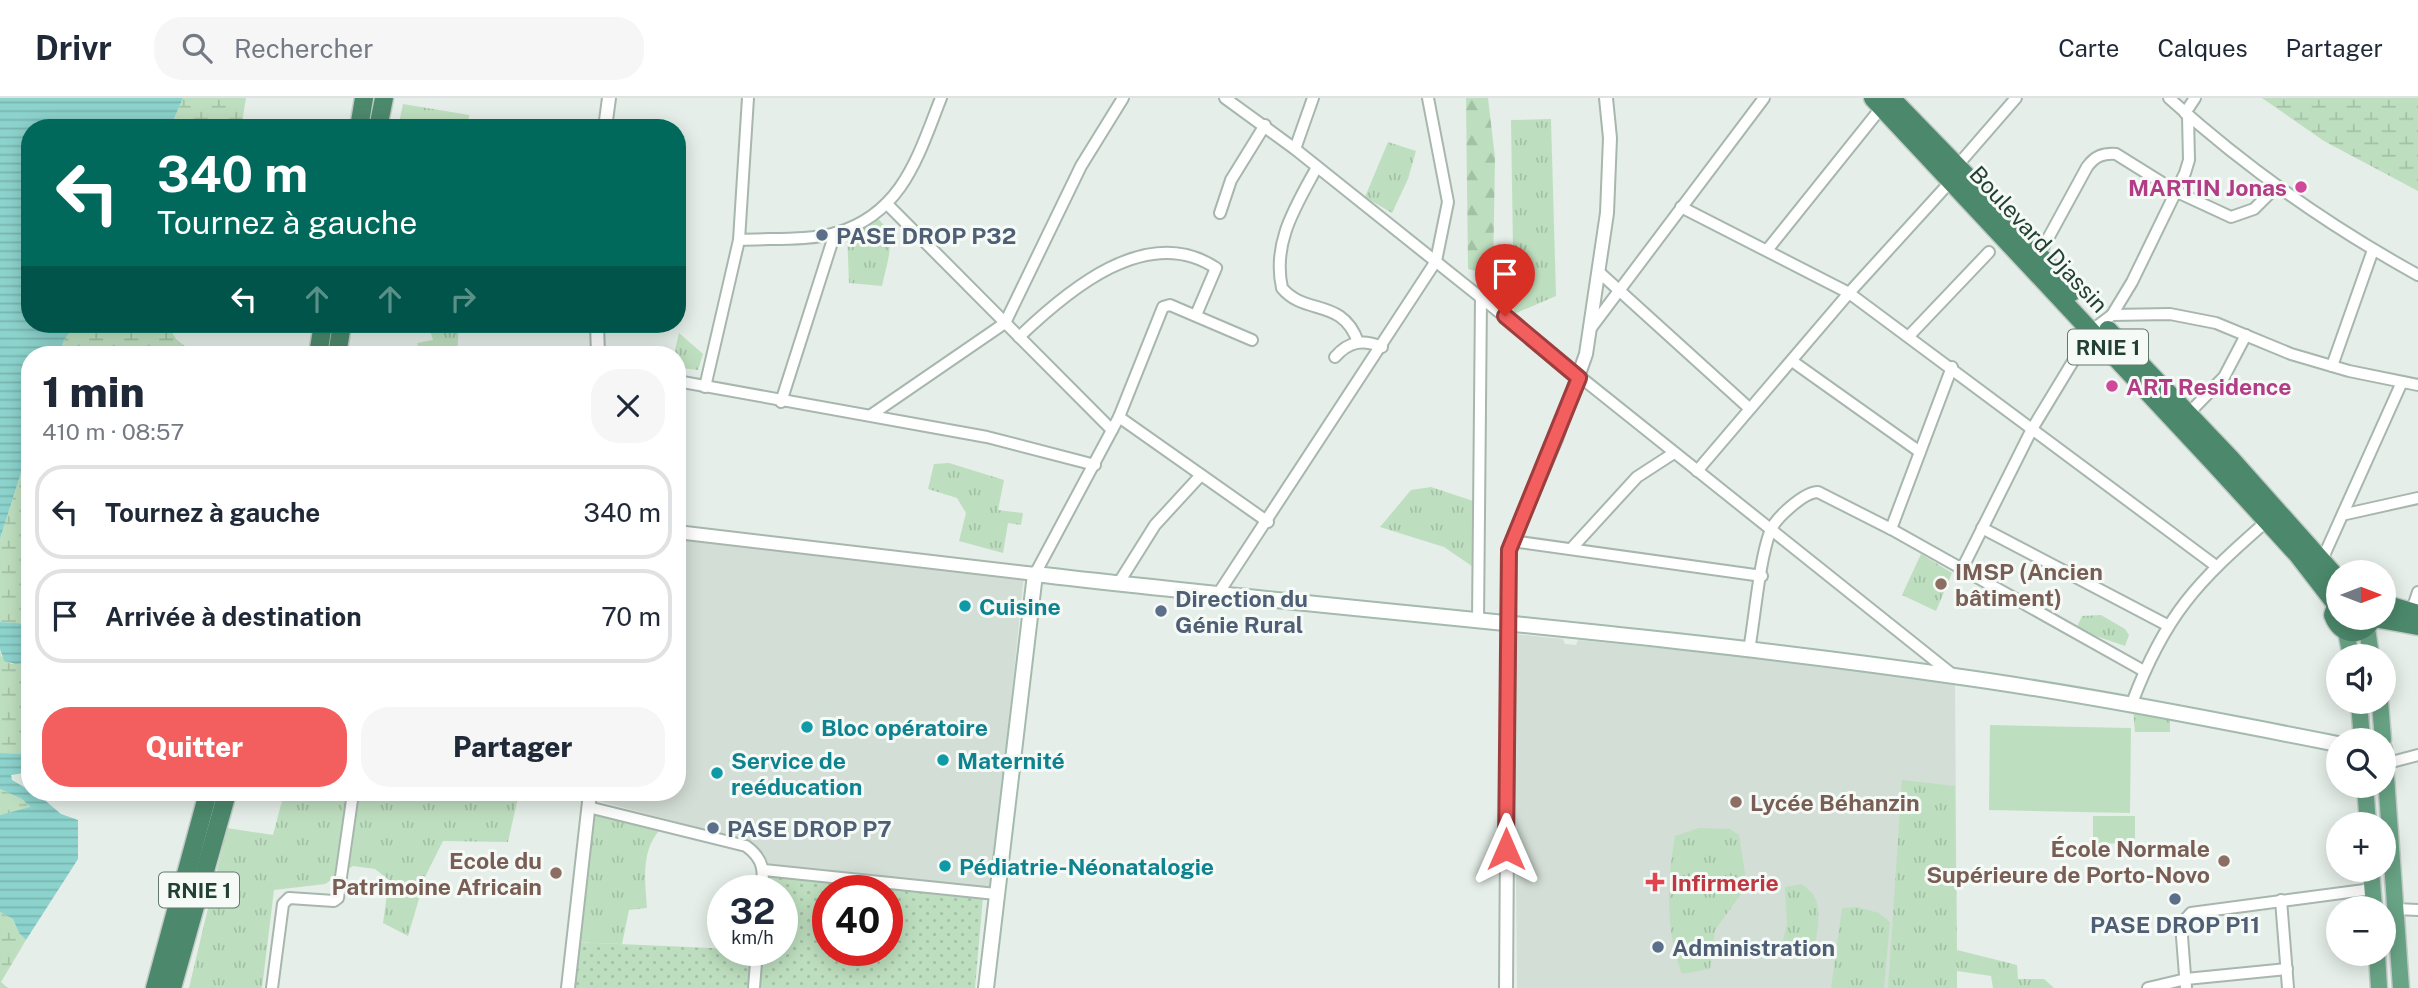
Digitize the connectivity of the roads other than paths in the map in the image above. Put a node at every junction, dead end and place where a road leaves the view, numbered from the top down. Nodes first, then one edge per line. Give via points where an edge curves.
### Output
1 (364, 98) edge
2 (384, 98) edge
3 (609, 98) edge
4 (748, 98) edge
5 (940, 98) edge
6 (1123, 98) edge
7 (1225, 98) edge
8 (1313, 98) edge
9 (1428, 98) edge
10 (1606, 98) edge
11 (1764, 98) edge
12 (2016, 98) edge
13 (2169, 98) edge
14 (2195, 98) edge
15 (1882, 101) edge
16 (2187, 114) junction
17 (360, 119) edge
18 (380, 119) edge
19 (606, 119) edge
20 (1265, 125) junction
21 (1295, 149) junction
22 (1317, 167) junction
23 (1954, 173) junction
24 (2277, 186) junction
25 (2177, 192) junction
26 (888, 205) junction
27 (1681, 207) junction
28 (1220, 213) dead end
29 (835, 233) junction
30 (739, 240) junction
31 (1768, 249) junction
32 (2373, 250) junction
33 (1989, 252) dead end
34 (2039, 255) junction
35 (1436, 261) junction
36 (1600, 273) junction
37 (2418, 275) edge
38 (1618, 291) junction
39 (1849, 293) junction
40 (1481, 297) junction
41 (1196, 315) junction
42 (1005, 323) junction
43 (2102, 323) junction
44 (1591, 328) junction
45 (2246, 335) junction
46 (1909, 336) junction
47 (1019, 337) junction
48 (1252, 340) dead end
49 (1358, 342) junction
50 (1382, 347) junction
51 (1335, 357) dead end
52 (1792, 361) junction
53 (2332, 366) junction
54 (1952, 367) junction
55 (1579, 378) junction
56 (2402, 382) junction
57 (686, 384) edge
58 (2418, 386) edge
59 (705, 387) junction
60 (781, 402) junction
61 (1749, 408) junction
62 (2188, 414) junction
63 (871, 415) junction
64 (1119, 417) junction
65 (2032, 429) junction
66 (1112, 430) junction
67 (1920, 452) junction
68 (1674, 453) junction
69 (1095, 465) junction
70 (1697, 471) junction
71 (1201, 475) junction
72 (2418, 498) edge
73 (2346, 514) junction
74 (2267, 521) junction
75 (1268, 522) junction
76 (1982, 528) junction
77 (1891, 529) junction
78 (1770, 530) junction
79 (686, 533) edge
80 (1511, 541) junction
81 (1571, 549) junction
82 (2322, 560) junction
83 (2326, 565) edge
84 (2216, 566) junction
85 (1962, 569) junction
86 (1035, 574) junction
87 (1762, 576) junction
88 (1118, 584) junction
89 (2326, 589) edge
90 (2418, 592) edge
91 (1218, 594) junction
92 (2396, 609) edge
93 (2416, 618) edge
94 (2396, 620) edge
95 (1478, 622) junction
96 (2167, 625) junction
97 (1506, 626) junction
98 (2343, 630) edge
99 (2361, 630) edge
100 (2346, 632) junction
101 (2348, 644) edge
102 (1749, 650) junction
103 (2144, 671) junction
104 (1953, 675) junction
105 (2132, 703) junction
106 (2326, 742) edge
107 (2418, 755) edge
108 (2396, 761) edge
109 (2387, 798) edge
110 (206, 801) edge
111 (225, 801) edge
112 (352, 801) edge
113 (589, 801) edge
114 (588, 807) junction
115 (764, 870) junction
116 (764, 875) edge
117 (2372, 882) edge
118 (2372, 889) junction
119 (996, 894) junction
120 (2373, 896) edge
121 (2395, 896) edge
122 (2281, 900) junction
123 (2396, 909) joint
124 (2418, 910) edge
125 (756, 966) edge
126 (2378, 966) edge
127 (2287, 970) junction
128 (2186, 984) edge
129 (155, 988) edge
130 (172, 988) edge
131 (272, 988) edge
132 (568, 988) edge
133 (754, 988) edge
134 (986, 988) edge
135 (1506, 988) edge
136 (2148, 988) edge
137 (2288, 988) edge
138 (2379, 988) edge
139 (2401, 988) edge

1 - 17 highway
2 - 18 highway
3 - 19 street
4 - 30 street
5 - 26 street via 914,165
6 - 42 street via 1081,166
7 - 20 street
8 - 21 street
9 - 35 street via 1448,202
10 - 36 street via 1609,158
11 - 27 street
12 - 23 street
13 - 16 street
14 - 16 street
15 - 23 highway, Boulevard Djassin / RNIE 1
15 - 31 street
16 - 24 street
16 - 25 street via 2189,160
20 - 21 street
20 - 28 street via 1231,180
21 - 22 street
22 - 35 street
22 - 49 street via 1281,242 1282,288 1296,299 1343,317
23 - 34 highway, Boulevard Djassin / RNIE 1
23 - 39 street
23 - 43 highway, Boulevard Djassin / RNIE 1
24 - 25 street via 2254,209 2231,217
24 - 32 street
25 - 34 street via 2116,154 2098,156 2087,167
25 - 43 street via 2132,282
26 - 29 street
26 - 42 street
27 - 31 street
27 - 38 street
29 - 30 street
29 - 60 street
30 - 59 street
31 - 39 street
32 - 37 street
32 - 53 street
33 - 46 street
34 - 43 highway, Boulevard Djassin / RNIE 1
35 - 40 street
35 - 50 street
36 - 38 street
36 - 44 street
38 - 44 street
38 - 61 street
39 - 46 street
39 - 52 street
40 - 55 street
40 - 95 street
41 - 47 street via 1216,268 1193,256 1164,253 1127,262 1077,287
41 - 48 street
41 - 64 street via 1170,304 1163,307
42 - 47 street
42 - 63 street
43 - 45 street via 2143,313 2192,317
43 - 62 highway, Boulevard Djassin / RNIE 1
43 - 65 street
43 - 74 highway, Boulevard Djassin / RNIE 1
44 - 55 street
45 - 53 street
45 - 62 street via 2224,377
46 - 54 street
47 - 66 street
49 - 50 street
49 - 51 street
50 - 75 street
52 - 61 street
52 - 67 street
53 - 56 street
54 - 65 street
54 - 67 street
55 - 68 street
55 - 80 street
56 - 58 street
56 - 73 street
57 - 59 street
59 - 60 street
60 - 63 street
61 - 70 street
62 - 82 highway, Boulevard Djassin / RNIE 1
63 - 69 street via 987,437
64 - 66 street
64 - 71 street
65 - 76 street
65 - 84 street
66 - 69 street
67 - 77 street
68 - 70 street
68 - 81 street via 1637,477
69 - 86 street
70 - 78 street
71 - 75 street
71 - 88 street via 1155,525
72 - 73 street
73 - 82 street
74 - 84 street
74 - 89 highway, Boulevard Djassin / RNIE 1
75 - 91 street
76 - 85 street
76 - 96 street
77 - 78 street via 1818,492 1808,492
77 - 85 street
78 - 87 street
78 - 104 street
79 - 86 street
80 - 81 street
80 - 97 street
81 - 87 street
82 - 83 highway, Boulevard Djassin / RNIE 1
84 - 96 street
85 - 103 street
86 - 88 main road
86 - 119 main road
87 - 102 street
88 - 91 main road
90 - 93 street
91 - 95 main road
92 - 93 highway
93 - 94 highway
95 - 97 main road
96 - 103 street
97 - 102 main road
97 - 135 street
98 - 100 highway, RNIE 1
99 - 100 highway
100 - 101 main road
102 - 104 main road
103 - 105 street
104 - 105 main road
105 - 106 main road
107 - 108 street
109 - 121 main road
110 - 129 highway, RNIE 1
111 - 130 highway, RNIE 1
112 - 131 street via 338,898 289,898 282,904
113 - 114 street
114 - 115 street via 736,844 753,851
114 - 132 street
115 - 116 street
115 - 119 street
117 - 118 main road
118 - 120 main road
118 - 122 street
119 - 134 main road
122 - 127 street
122 - 128 street via 2200,909 2185,917
123 - 124 street
123 - 139 main road
125 - 133 street
126 - 138 main road
127 - 128 street
127 - 137 street
128 - 136 street

